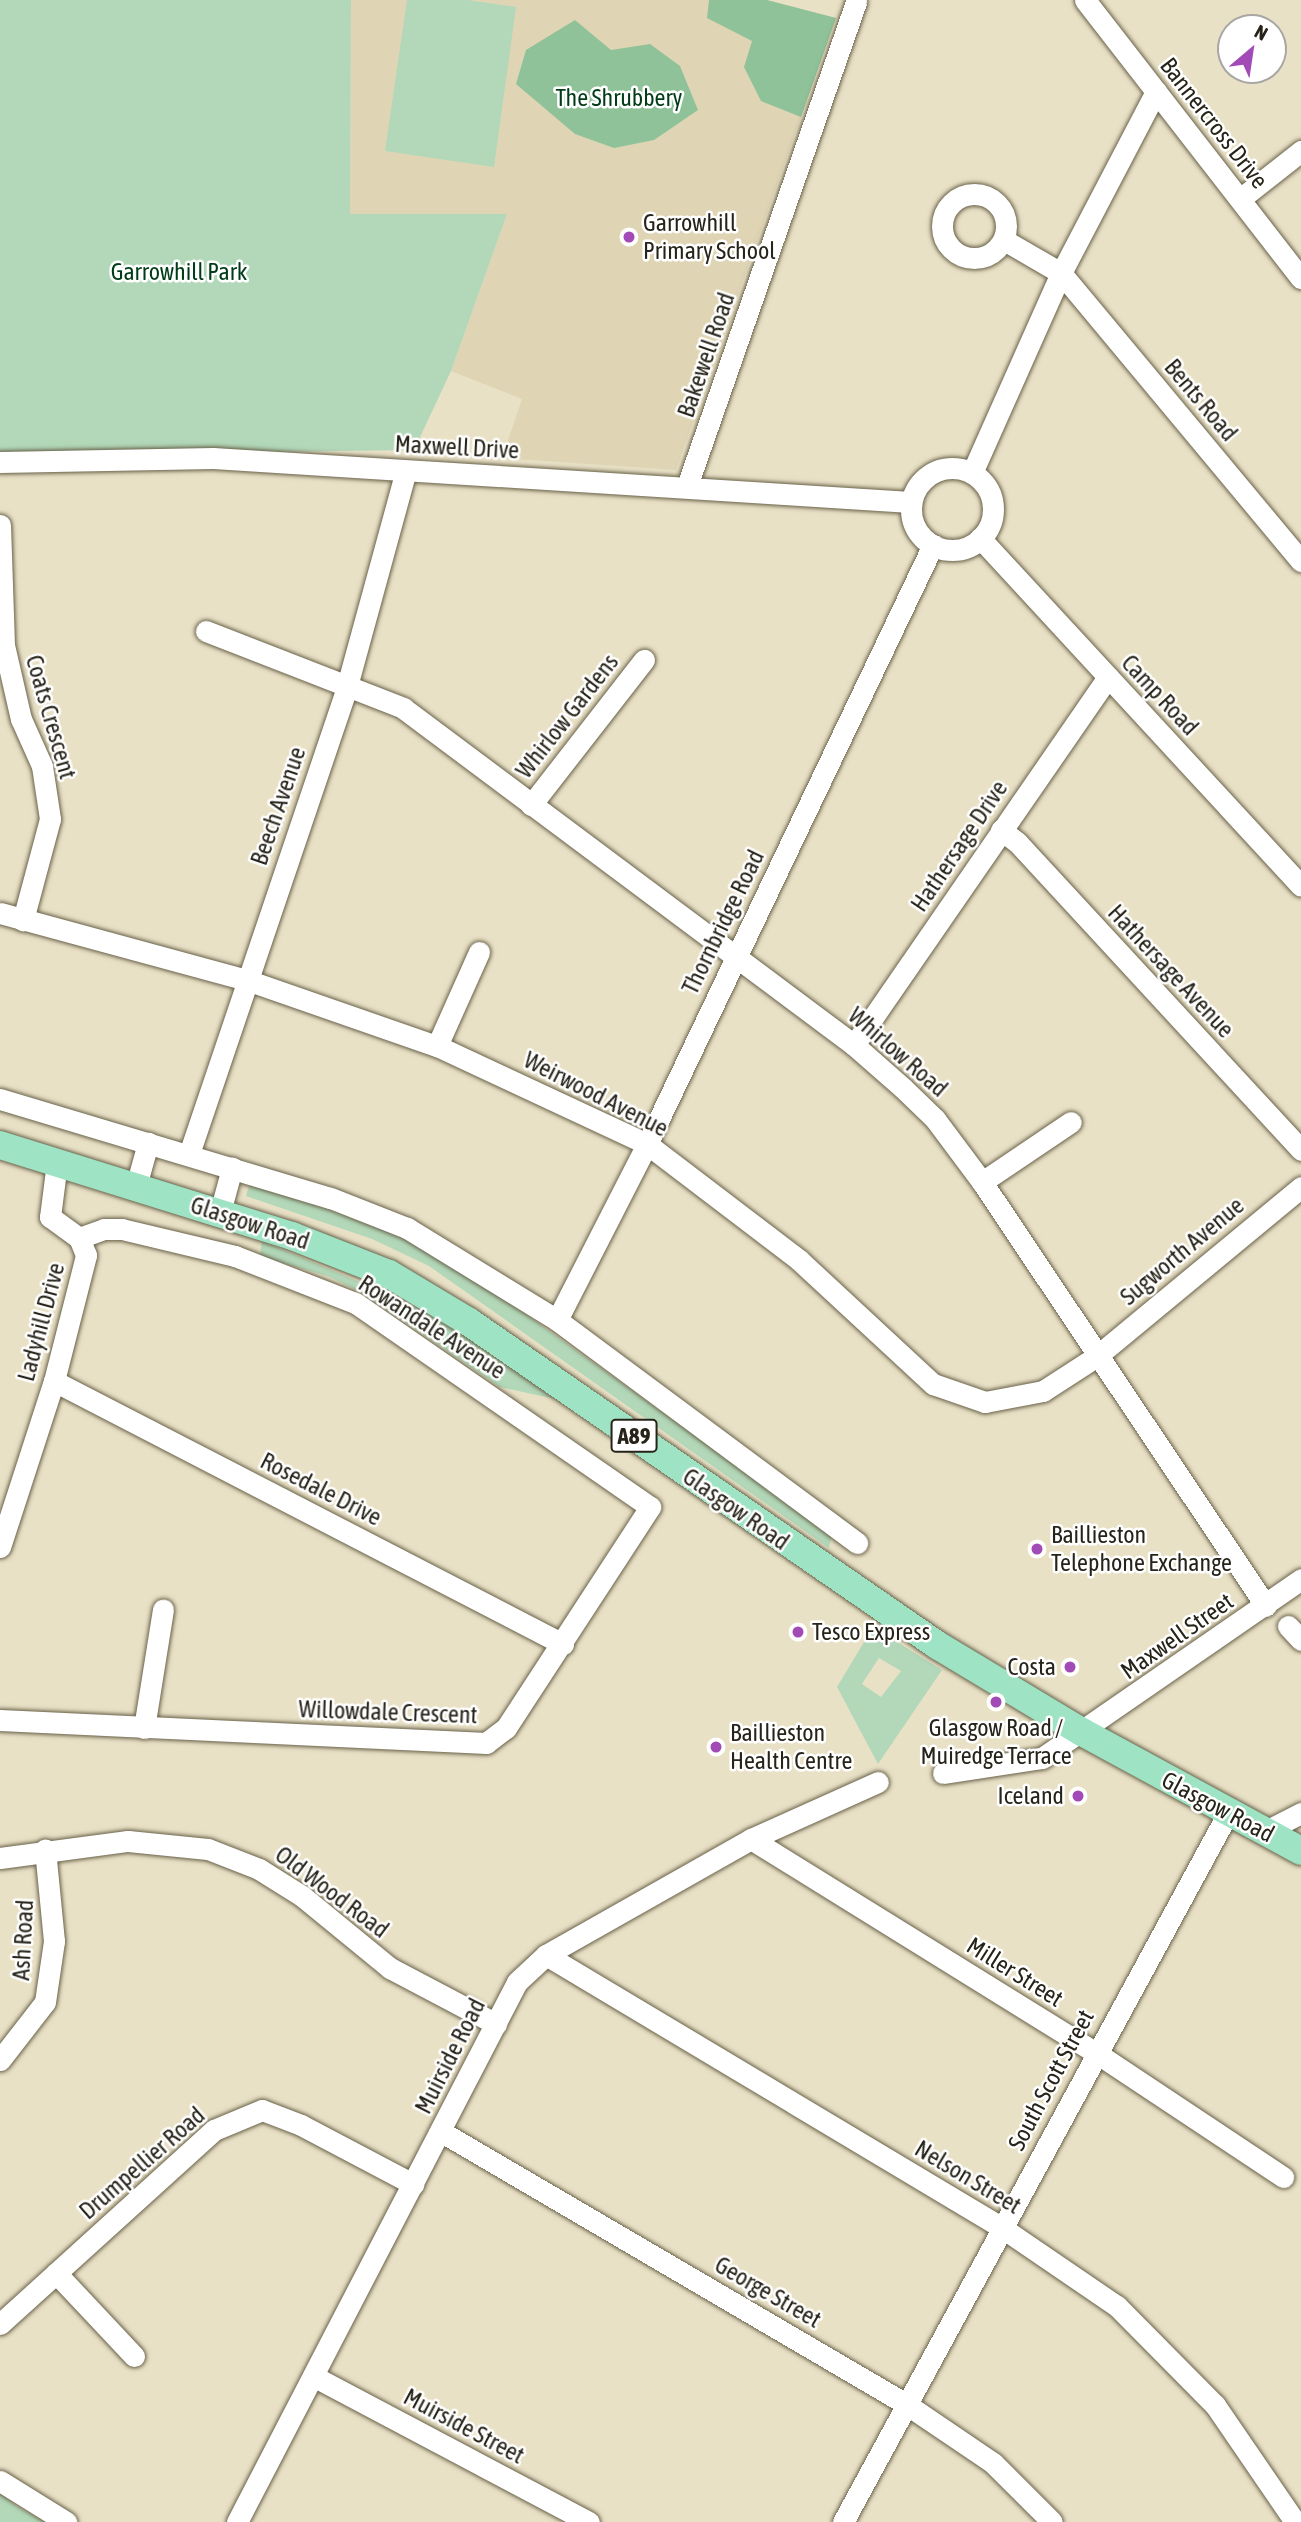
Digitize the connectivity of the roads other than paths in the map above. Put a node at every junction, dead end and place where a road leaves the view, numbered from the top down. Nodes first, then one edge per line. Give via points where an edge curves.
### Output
1 (1086, 0) edge
2 (854, 1) edge
3 (1156, 91) junction
4 (1301, 151) edge
5 (1240, 199) junction
6 (1004, 240) dead end
7 (1061, 273) junction
8 (1301, 278) edge
9 (0, 461) edge
10 (406, 471) junction
11 (972, 473) junction
12 (687, 486) junction
13 (911, 502) junction
14 (0, 525) edge
15 (980, 538) junction
16 (933, 545) junction
17 (1301, 561) edge
18 (206, 631) dead end
19 (644, 660) dead end
20 (1108, 677) junction
21 (347, 686) junction
22 (531, 805) junction
23 (1001, 830) junction
24 (1301, 886) edge
25 (0, 913) edge
26 (23, 920) junction
27 (479, 951) dead end
28 (736, 956) junction
29 (247, 981) junction
30 (854, 1045) junction
31 (437, 1046) junction
32 (0, 1099) edge
33 (1071, 1122) dead end
34 (148, 1143) junction
35 (647, 1144) junction
36 (0, 1145) edge
37 (1301, 1150) edge
38 (189, 1154) junction
39 (57, 1162) junction
40 (233, 1168) junction
41 (982, 1182) junction
42 (136, 1186) junction
43 (1301, 1187) edge
44 (220, 1212) junction
45 (79, 1238) junction
46 (557, 1320) junction
47 (1097, 1356) junction
48 (54, 1381) junction
49 (650, 1507) joint
50 (857, 1543) dead end
51 (0, 1547) edge
52 (1301, 1580) edge
53 (1266, 1606) junction
54 (163, 1610) dead end
55 (563, 1644) junction
56 (0, 1720) edge
57 (144, 1728) junction
58 (1082, 1732) junction
59 (943, 1773) dead end
60 (878, 1782) dead end
61 (1228, 1813) junction
62 (1301, 1813) edge
63 (1264, 1832) junction
64 (751, 1839) junction
65 (45, 1849) junction
66 (1301, 1851) edge
67 (0, 1858) edge
68 (546, 1955) junction
69 (496, 2024) junction
70 (1095, 2052) junction
71 (0, 2060) edge
72 (440, 2131) junction
73 (1283, 2177) dead end
74 (413, 2184) junction
75 (1001, 2227) junction
76 (56, 2273) junction
77 (0, 2324) edge
78 (134, 2356) dead end
79 (313, 2376) junction
80 (906, 2404) junction
81 (0, 2481) edge
82 (1295, 2509) edge
83 (66, 2522) edge
84 (237, 2522) edge
85 (589, 2522) edge
86 (843, 2522) edge
87 (1052, 2522) edge

1 - 3 street, Bannercross Drive
2 - 12 street, Bakewell Road
3 - 5 street, Bannercross Drive
3 - 7 street
4 - 5 street
5 - 8 street, Bannercross Drive
6 - 7 street
7 - 11 street
7 - 17 street, Bents Road
9 - 10 street, Maxwell Drive via 213,458
10 - 12 street, Maxwell Drive
10 - 21 street, Beech Avenue
11 - 13 street via 946,468 933,472 923,479
11 - 15 street via 989,491 992,503 992,516
12 - 13 street, Maxwell Drive
13 - 16 street via 915,527
14 - 26 street, Coats Crescent via 4,645 21,719 43,766 50,819
15 - 16 street via 957,549
15 - 20 street, Camp Road
16 - 28 street, Thornbridge Road
18 - 21 street, Whirlow Road
19 - 22 street, Whirlow Gardens
20 - 23 street, Hathersage Drive
20 - 24 street, Camp Road
21 - 22 street, Whirlow Road via 403,708
21 - 29 street, Beech Avenue
22 - 28 street, Whirlow Road
23 - 30 street, Hathersage Drive
23 - 37 street, Hathersage Avenue
25 - 26 street, Weirwood Avenue
26 - 29 street, Weirwood Avenue
27 - 31 street
28 - 30 street, Whirlow Road
28 - 35 street, Thornbridge Road
29 - 31 street, Weirwood Avenue
29 - 38 street, Beech Avenue
30 - 41 street, Whirlow Road via 935,1119
31 - 35 street, Weirwood Avenue
32 - 34 street, Glasgow Road
33 - 41 street
34 - 38 street, Glasgow Road
34 - 42 street
35 - 46 street, Thornbridge Road
35 - 47 street, Weirwood Avenue via 799,1260 933,1384 957,1396 985,1402 1014,1400 1043,1391
36 - 39 main road, Glasgow Road / A89
38 - 40 street, Glasgow Road
39 - 42 main road, Glasgow Road / A89
39 - 45 street, Ladyhill Drive via 50,1217
40 - 44 street
40 - 46 street, Glasgow Road via 331,1198 407,1228
41 - 47 street, Whirlow Road
42 - 44 main road, Glasgow Road / A89
43 - 47 street, Sugworth Avenue
44 - 58 main road, Glasgow Road / A89 via 349,1257 435,1299 849,1588
45 - 48 street, Ladyhill Drive via 86,1255
45 - 49 street, Rowandale Avenue via 104,1229 122,1229 234,1256 355,1303
46 - 50 street, Glasgow Road
47 - 53 street, Whirlow Road
48 - 51 street, Ladyhill Drive
48 - 55 street, Rosedale Drive
49 - 55 street, Willowdale Crescent
52 - 53 street, Maxwell Street
53 - 58 street, Maxwell Street
54 - 57 street
55 - 57 street, Willowdale Crescent via 506,1728 486,1744
56 - 57 street, Willowdale Crescent
58 - 59 street, Maxwell Street via 1042,1758
58 - 61 main road, Glasgow Road / A89
60 - 64 street, Muirside Road
61 - 63 main road, Glasgow Road / A89
61 - 70 street, South Scott Street
62 - 63 street
63 - 66 main road, Glasgow Road / A89
64 - 68 street, Muirside Road
64 - 70 street, Miller Street
65 - 67 street, Old Wood Road
65 - 69 street, Old Wood Road via 128,1841 221,1854 259,1869 302,1896 390,1968
65 - 71 street, Ash Road via 54,1941 45,2002
68 - 69 street, Muirside Road via 517,1982
68 - 75 street, Nelson Street
69 - 72 street, Muirside Road
70 - 73 street, Miller Street
70 - 75 street, South Scott Street
72 - 74 street, Muirside Road
72 - 80 street, George Street
74 - 76 street, Drumpellier Road via 262,2109 214,2130
74 - 79 street, Muirside Road
75 - 80 street, South Scott Street
75 - 82 street, Nelson Street via 1117,2306 1216,2405
76 - 77 street, Drumpellier Road
76 - 78 street
79 - 84 street, Muirside Road
79 - 85 street, Muirside Street
80 - 86 street, South Scott Street
80 - 87 street, George Street via 993,2463
81 - 83 street

